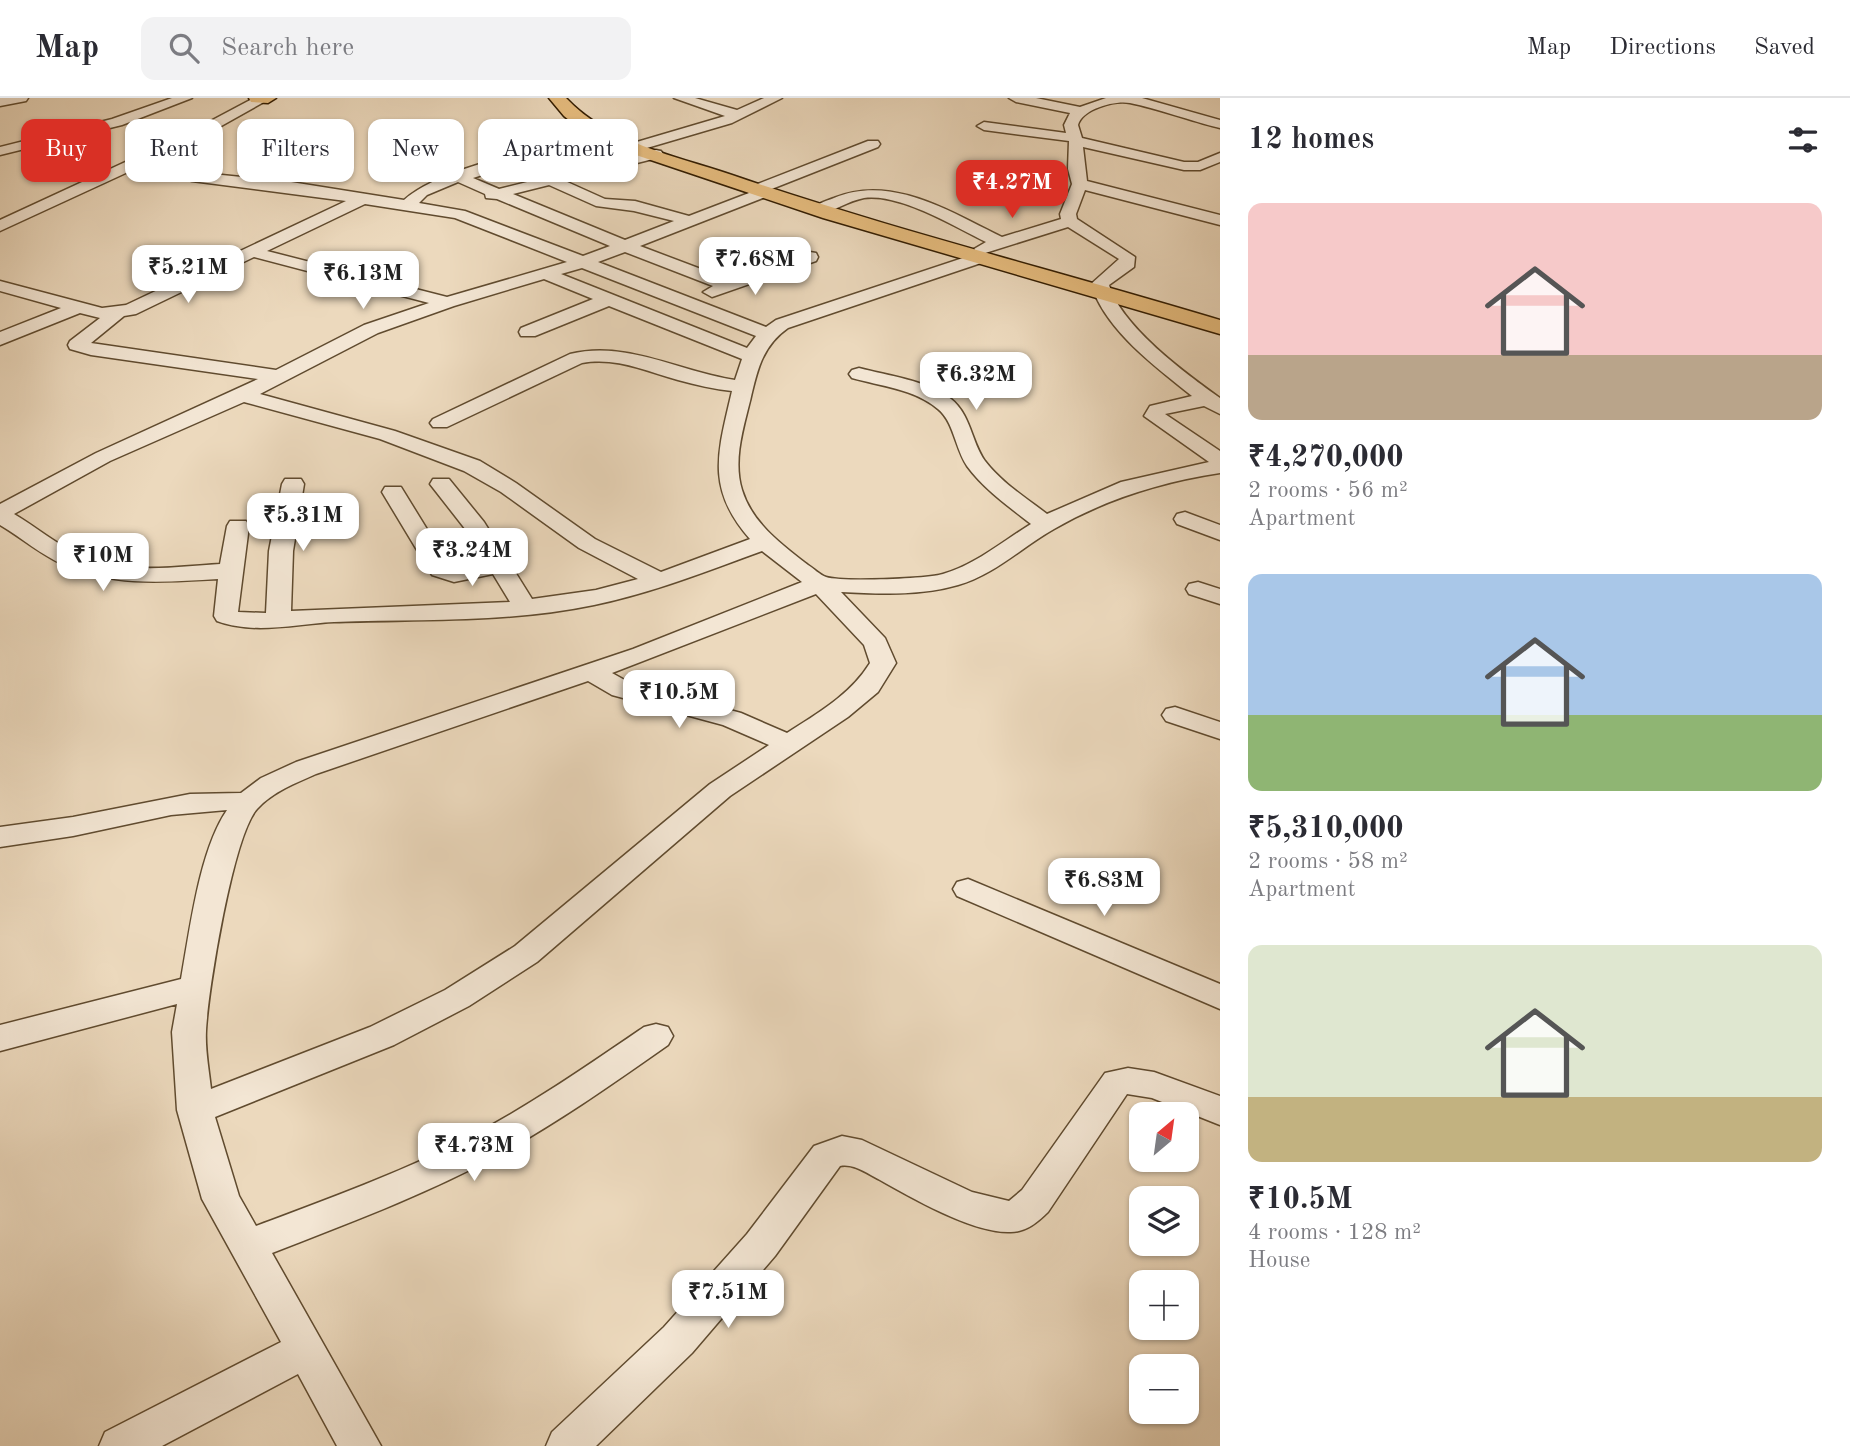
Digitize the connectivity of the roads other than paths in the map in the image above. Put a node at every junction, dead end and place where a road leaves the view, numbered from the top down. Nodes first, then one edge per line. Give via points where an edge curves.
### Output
1 (21, 98) edge
2 (185, 98) edge
3 (257, 98) edge
4 (266, 98) edge
5 (557, 98) edge
6 (681, 98) edge
7 (775, 98) edge
8 (1016, 98) edge
9 (1127, 98) edge
10 (0, 102) edge
11 (1081, 111) junction
12 (737, 115) junction
13 (578, 119) edge
14 (223, 120) edge
15 (1220, 124) edge
16 (984, 126) dead end
17 (1075, 140) junction
18 (873, 144) dead end
19 (638, 146) edge
20 (638, 148) edge
21 (0, 151) edge
22 (656, 154) junction
23 (1220, 157) edge
24 (638, 158) edge
25 (125, 166) edge
26 (223, 180) edge
27 (464, 180) edge
28 (444, 182) edge
29 (542, 182) edge
30 (554, 182) edge
31 (1080, 184) junction
32 (759, 191) junction
33 (497, 194) junction
34 (362, 199) junction
35 (408, 204) junction
36 (443, 209) junction
37 (818, 210) junction
38 (1220, 220) edge
39 (691, 221) junction
40 (1070, 222) junction
41 (0, 226) edge
42 (625, 246) junction
43 (253, 252) junction
44 (981, 252) junction
45 (810, 257) dead end
46 (580, 263) junction
47 (546, 274) junction
48 (0, 286) edge
49 (730, 286) junction
50 (1100, 292) junction
51 (607, 300) junction
52 (687, 301) junction
53 (448, 302) junction
54 (78, 307) junction
55 (116, 314) junction
56 (1220, 327) edge
57 (527, 332) dead end
58 (766, 333) junction
59 (0, 339) edge
60 (750, 356) junction
61 (859, 374) dead end
62 (278, 376) junction
63 (743, 387) junction
64 (242, 395) junction
65 (1214, 404) edge
66 (440, 423) dead end
67 (1220, 460) edge
68 (1220, 467) edge
69 (293, 484) dead end
70 (441, 484) dead end
71 (393, 492) dead end
72 (0, 514) edge
73 (1185, 519) dead end
74 (1045, 524) junction
75 (238, 526) dead end
76 (1220, 533) edge
77 (764, 542) junction
78 (498, 566) junction
79 (231, 571) junction
80 (659, 579) junction
81 (820, 584) junction
82 (525, 607) junction
83 (278, 618) junction
84 (591, 672) junction
85 (1175, 715) dead end
86 (1220, 731) edge
87 (789, 744) junction
88 (247, 802) junction
89 (0, 837) edge
90 (968, 889) dead end
91 (197, 987) junction
92 (1220, 996) edge
93 (656, 1036) dead end
94 (0, 1038) edge
95 (195, 1110) junction
96 (1220, 1111) edge
97 (247, 1246) junction
98 (305, 1350) junction
99 (120, 1446) edge
100 (360, 1446) edge
101 (567, 1446) edge

1 - 10 street
2 - 21 street via 117,122
3 - 4 main road
4 - 14 street
5 - 13 main road
6 - 12 street
7 - 12 street
8 - 11 street
9 - 11 street
9 - 15 street
11 - 17 street via 1071,125
12 - 19 street
16 - 17 street
17 - 23 street via 1184,166 1199,166
17 - 31 street
18 - 32 street
20 - 22 main road
22 - 24 street
22 - 32 main road
25 - 41 street
26 - 34 street
27 - 33 street
28 - 35 street
29 - 33 street
30 - 39 street via 602,203 635,206
31 - 38 street
31 - 40 street via 1068,214
32 - 37 main road
32 - 39 street
33 - 36 street
33 - 42 street
34 - 35 street
34 - 43 street
35 - 36 street
36 - 46 street
37 - 44 main road
37 - 44 street via 864,194 883,194
39 - 42 street
40 - 44 street
40 - 50 street via 1127,257 1128,263 1100,284
42 - 46 street
42 - 49 street
43 - 53 street
43 - 55 street via 145,305
44 - 50 main road
44 - 58 street
45 - 49 street
46 - 47 street
46 - 52 street
47 - 51 street
47 - 53 street
48 - 54 street
49 - 52 street
50 - 56 main road
50 - 65 street via 1148,348
51 - 57 street
51 - 60 street
52 - 58 street
53 - 62 street via 371,329
54 - 55 street
54 - 59 street
55 - 62 street via 77,345
58 - 60 street
60 - 63 street
61 - 74 street via 910,388 947,406 976,463
62 - 64 street
63 - 66 street via 689,377 630,357 594,354
63 - 77 street via 728,472 744,517
64 - 72 street via 103,457
64 - 80 street via 472,466 508,485 598,551
65 - 67 street via 1157,410 1154,416
68 - 74 street via 1140,484
69 - 83 street via 281,551
70 - 78 street via 469,517
71 - 78 street via 440,570 454,575
72 - 79 street via 53,551 103,570 134,574
73 - 76 street
74 - 81 street via 970,571 938,583
75 - 79 street
77 - 80 street
77 - 81 street
78 - 82 street
79 - 83 street via 226,616 243,622
80 - 82 street via 572,602
81 - 84 street
81 - 87 street via 876,643 883,663 869,686
82 - 83 street
84 - 87 street via 621,689 732,719
84 - 88 street via 306,768 271,784
85 - 86 street
87 - 95 street via 720,790 526,954 457,998 382,1036
88 - 89 street via 193,803
88 - 91 street via 231,826 210,905
90 - 92 street
91 - 94 street
91 - 95 street via 189,1032
93 - 97 street via 553,1107 478,1149 393,1189
95 - 97 street via 221,1199
96 - 101 street via 1144,1082 1117,1082 1035,1201 1017,1216 997,1217 975,1210 862,1154 842,1150 827,1156 761,1245 678,1340
97 - 98 street
98 - 99 street
98 - 100 street

